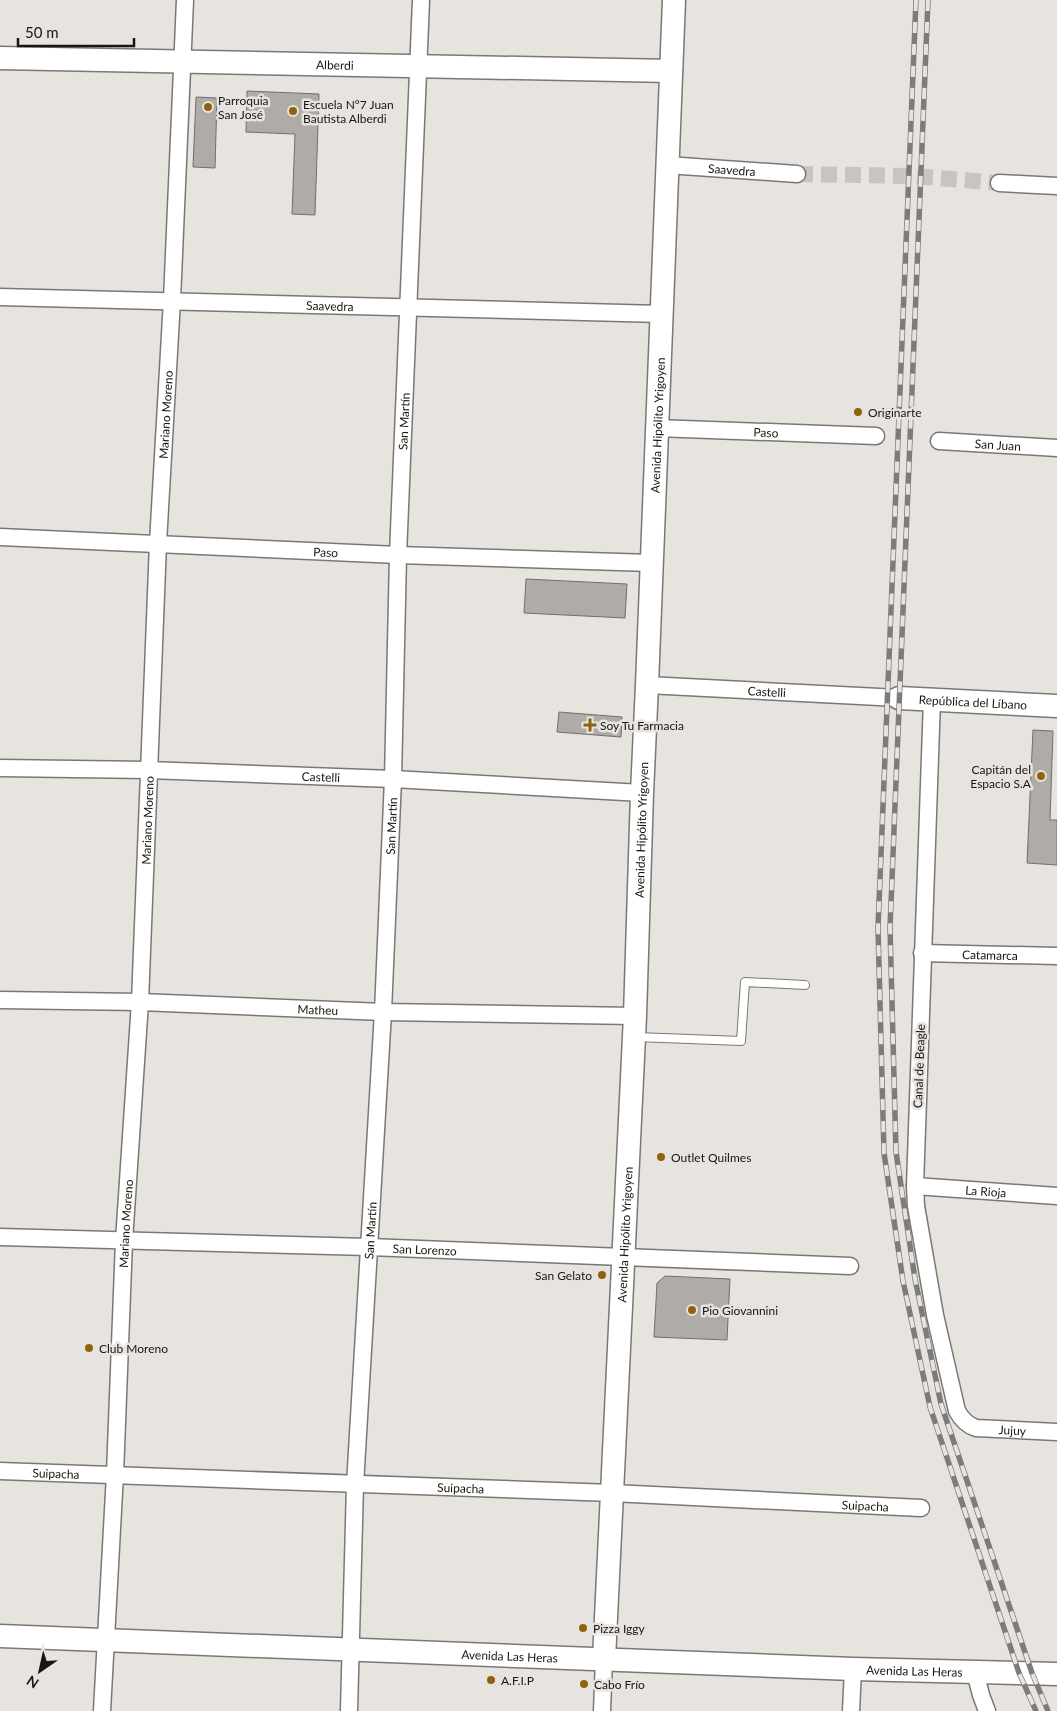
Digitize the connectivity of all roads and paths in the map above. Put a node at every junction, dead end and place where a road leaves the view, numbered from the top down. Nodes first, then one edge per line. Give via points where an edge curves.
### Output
1 (185, 0) edge
2 (421, 0) edge
3 (674, 0) edge
4 (0, 58) edge
5 (181, 61) junction
6 (417, 67) junction
7 (671, 71) junction
8 (667, 165) junction
9 (797, 174) tunnel mouth
10 (999, 183) tunnel mouth
11 (1057, 186) edge
12 (0, 297) edge
13 (172, 300) junction
14 (410, 308) junction
15 (661, 314) junction
16 (656, 428) junction
17 (876, 436) dead end
18 (939, 441) dead end
19 (1057, 448) edge
20 (0, 537) edge
21 (158, 543) junction
22 (398, 555) junction
23 (651, 563) junction
24 (647, 685) junction
25 (893, 697) joint
26 (932, 699) junction
27 (1057, 706) edge
28 (0, 768) edge
29 (148, 770) junction
30 (393, 779) junction
31 (642, 793) junction
32 (922, 953) junction
33 (1057, 956) edge
34 (805, 985) dead end
35 (0, 1000) edge
36 (140, 1002) junction
37 (383, 1012) junction
38 (634, 1026) junction
39 (915, 1186) junction
40 (1057, 1196) edge
41 (0, 1237) edge
42 (124, 1241) junction
43 (369, 1247) junction
44 (623, 1257) junction
45 (850, 1266) dead end
46 (969, 1425) joint
47 (1057, 1432) edge
48 (0, 1471) edge
49 (115, 1474) junction
50 (356, 1485) junction
51 (612, 1493) junction
52 (920, 1508) dead end
53 (0, 1636) edge
54 (106, 1640) junction
55 (351, 1650) junction
56 (604, 1659) junction
57 (852, 1669) junction
58 (975, 1672) junction
59 (1057, 1674) edge
60 (102, 1711) edge
61 (349, 1711) edge
62 (602, 1711) edge
63 (851, 1711) edge
64 (988, 1711) edge

1 - 5 street, Mariano Moreno
2 - 6 street, San Martín
3 - 7 street, Avenida Hipólito Yrigoyen
4 - 5 street, Alberdi
5 - 6 street, Alberdi
5 - 13 street, Mariano Moreno
6 - 7 street, Alberdi
6 - 14 street, San Martín
7 - 8 street, Avenida Hipólito Yrigoyen
8 - 9 street, Saavedra
8 - 15 street, Avenida Hipólito Yrigoyen
10 - 11 street
12 - 13 street, Saavedra
13 - 14 street, Saavedra
13 - 21 street, Mariano Moreno
14 - 15 street, Saavedra
14 - 22 street, San Martín
15 - 16 street, Avenida Hipólito Yrigoyen
16 - 17 street, Paso
16 - 23 street, Avenida Hipólito Yrigoyen
18 - 19 street, San Juan
20 - 21 street, Paso
21 - 22 street, Paso
21 - 29 street, Mariano Moreno
22 - 23 street, Paso
22 - 30 street, San Martín
23 - 24 street, Avenida Hipólito Yrigoyen
24 - 25 street, Castelli
24 - 31 street, Avenida Hipólito Yrigoyen
25 - 26 street, República del Líbano
26 - 27 street, República del Líbano
26 - 32 street, Canal de Beagle
28 - 29 street, Castelli
29 - 30 street, Castelli
29 - 36 street, Mariano Moreno
30 - 31 street, Castelli
30 - 37 street, San Martín
31 - 38 street, Avenida Hipólito Yrigoyen
32 - 33 street, Catamarca
32 - 39 street, Canal de Beagle
34 - 38 lane via 745,982 741,1042
35 - 36 street, Matheu
36 - 37 street, Matheu
36 - 42 street, Mariano Moreno
37 - 38 street, Matheu
37 - 43 street, San Martín
38 - 44 street, Avenida Hipólito Yrigoyen
39 - 40 street, La Rioja
39 - 46 street, Canal de Beagle via 938,1325 957,1411
41 - 42 street, San Lorenzo
42 - 43 street, San Lorenzo
42 - 49 street, Mariano Moreno
43 - 44 street, San Lorenzo
43 - 50 street, San Martín
44 - 45 street, San Lorenzo
44 - 51 street, Avenida Hipólito Yrigoyen
46 - 47 street, Jujuy
48 - 49 street, Suipacha
49 - 50 street, Suipacha
49 - 54 street, Mariano Moreno
50 - 51 street, Suipacha
50 - 55 street, San Martín
51 - 52 street, Suipacha
51 - 56 street, Avenida Hipólito Yrigoyen
53 - 54 street, Avenida Las Heras
54 - 55 street, Avenida Las Heras
54 - 60 street, Mariano Moreno
55 - 56 street, Avenida Las Heras
55 - 61 street, San Martín
56 - 57 street, Avenida Las Heras
56 - 62 street
57 - 58 street, Avenida Las Heras
57 - 63 street
58 - 59 street, Avenida Las Heras
58 - 64 street

